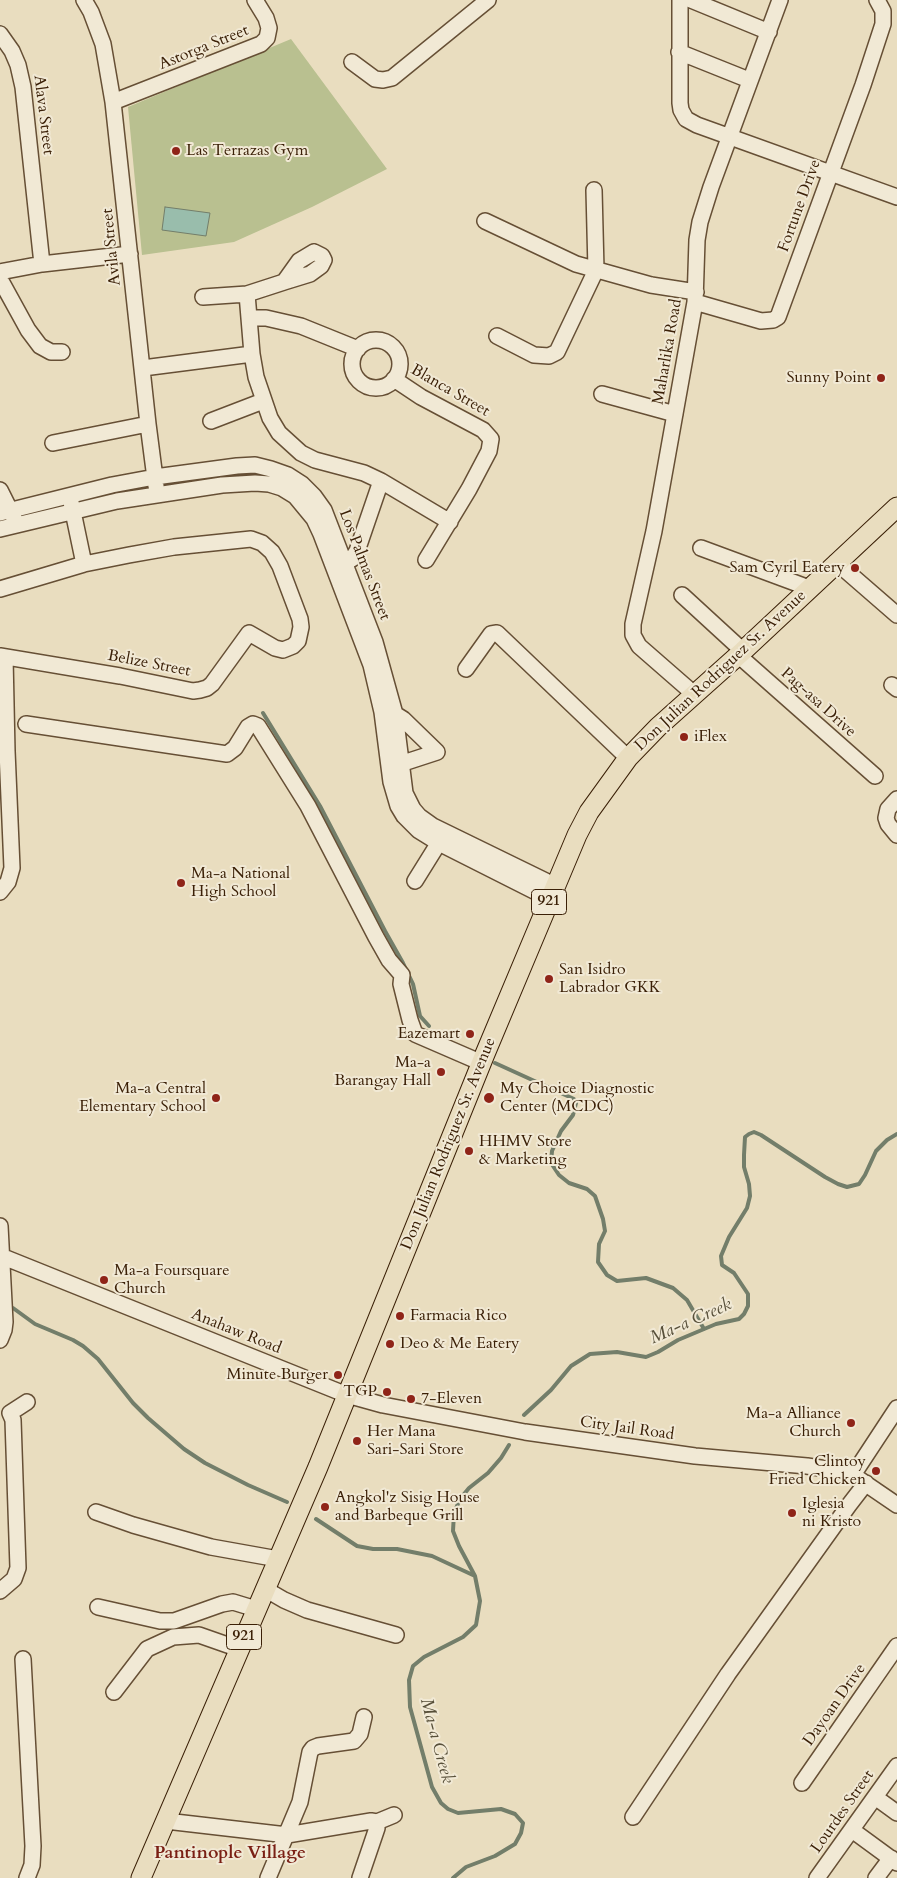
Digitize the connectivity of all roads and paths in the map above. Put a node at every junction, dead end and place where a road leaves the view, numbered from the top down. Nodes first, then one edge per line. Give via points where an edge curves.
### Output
1 (84, 0) edge
2 (255, 0) edge
3 (488, 0) edge
4 (680, 0) edge
5 (691, 0) edge
6 (780, 0) edge
7 (877, 0) edge
8 (769, 32) junction
9 (0, 34) edge
10 (680, 52) junction
11 (352, 62) dead end
12 (749, 80) junction
13 (113, 102) junction
14 (730, 136) junction
15 (831, 172) junction
16 (594, 190) dead end
17 (897, 197) edge
18 (485, 221) dead end
19 (130, 254) junction
20 (42, 264) junction
21 (596, 270) junction
22 (0, 272) edge
23 (0, 279) edge
24 (284, 282) dead end
25 (247, 294) junction
26 (204, 297) dead end
27 (695, 297) junction
28 (249, 318) junction
29 (497, 336) dead end
30 (358, 348) junction
31 (62, 352) dead end
32 (252, 354) junction
33 (143, 368) junction
34 (394, 379) junction
35 (602, 394) dead end
36 (263, 401) junction
37 (675, 414) junction
38 (210, 421) dead end
39 (148, 424) junction
40 (53, 442) dead end
41 (155, 477) junction
42 (382, 480) junction
43 (0, 490) edge
44 (157, 494) junction
45 (69, 495) junction
46 (897, 507) edge
47 (5, 511) edge
48 (73, 511) junction
49 (450, 522) junction
50 (17, 524) junction
51 (0, 529) edge
52 (701, 548) dead end
53 (426, 560) dead end
54 (836, 562) junction
55 (84, 564) junction
56 (340, 566) junction
57 (809, 588) junction
58 (0, 589) edge
59 (682, 595) dead end
60 (897, 615) edge
61 (740, 653) junction
62 (3, 657) edge
63 (466, 669) dead end
64 (694, 694) junction
65 (389, 713) junction
66 (26, 724) dead end
67 (4, 751) edge
68 (628, 758) junction
69 (395, 766) junction
70 (875, 776) dead end
71 (895, 802) edge
72 (897, 835) edge
73 (442, 838) junction
74 (415, 881) dead end
75 (0, 892) edge
76 (553, 892) junction
77 (482, 1063) junction
78 (0, 1226) edge
79 (1, 1256) junction
80 (1, 1339) edge
81 (347, 1395) junction
82 (27, 1402) dead end
83 (897, 1408) edge
84 (5, 1412) edge
85 (853, 1475) junction
86 (866, 1483) junction
87 (897, 1504) edge
88 (96, 1512) dead end
89 (278, 1559) junction
90 (5, 1587) edge
91 (265, 1589) junction
92 (98, 1607) dead end
93 (256, 1609) junction
94 (396, 1636) dead end
95 (897, 1646) edge
96 (239, 1649) junction
97 (23, 1659) dead end
98 (114, 1692) dead end
99 (364, 1717) dead end
100 (897, 1766) edge
101 (802, 1783) dead end
102 (875, 1797) junction
103 (897, 1812) edge
104 (394, 1815) dead end
105 (634, 1817) dead end
106 (166, 1821) junction
107 (377, 1822) junction
108 (852, 1830) junction
109 (287, 1835) junction
110 (894, 1860) edge
111 (26, 1878) edge
112 (141, 1878) edge
113 (268, 1878) edge
114 (360, 1878) edge
115 (817, 1878) edge
116 (876, 1878) edge

1 - 13 street, Avila Street via 103,44
2 - 13 street, Astorga Street via 269,28 267,38 261,44
3 - 11 street via 392,78 375,79
4 - 10 street
5 - 8 street
6 - 8 street, Maharlika Road
7 - 15 street, Fortune Drive via 883,11 883,24
8 - 12 street, Maharlika Road
9 - 20 street, Alava Street via 15,58 23,87
10 - 12 street
10 - 14 street via 683,116 697,125
12 - 14 street, Maharlika Road
13 - 19 street, Avila Street
14 - 15 street
14 - 27 street, Maharlika Road via 700,222
15 - 17 street
15 - 27 street, Fortune Drive via 778,317 761,321
16 - 21 street
18 - 21 street via 576,264
19 - 20 street
19 - 33 street, Avila Street
20 - 22 street
21 - 27 street
21 - 29 street via 557,352 549,356 534,355
23 - 31 street via 40,346 51,352
24 - 25 street
25 - 26 street
25 - 28 street
27 - 37 street, Maharlika Road
28 - 30 street via 266,318 302,326
28 - 32 street
30 - 34 street via 372,340 388,343 400,364
30 - 34 street via 352,362 361,382 374,388
32 - 33 street
32 - 36 street
33 - 39 street, Avila Street
34 - 49 street, Blanca Street via 484,430 491,439 489,451
35 - 37 street
36 - 38 street
36 - 42 street via 279,433 301,454
37 - 64 street, Maharlika Road via 632,631 639,646
39 - 40 street
39 - 41 street, Avila Street
41 - 44 street, Avila Street
41 - 45 street, Los Palmas Street
41 - 56 street, Los Palmas Street via 255,465 288,475 302,484 324,510
42 - 49 street
42 - 56 street via 357,551 352,559
43 - 47 street
44 - 48 street, Los Palmas Street
44 - 56 street, Los Palmas Street via 243,483 282,488 295,496 314,519
45 - 47 street, Los Palmas Street
45 - 48 street
46 - 54 main road, Don Julian Rodriguez Sr. Avenue / 921
47 - 50 street
48 - 50 street, Los Palmas Street
48 - 55 street
49 - 53 street
50 - 51 street, Los Palmas Street
52 - 57 street
54 - 57 main road, Don Julian Rodriguez Sr. Avenue / 921
54 - 60 street
55 - 58 street, Belize Street
55 - 62 street, Belize Street via 174,547 251,539 272,552 280,566 300,619 298,641 283,650 249,633 212,684 200,690
56 - 65 street, Los Palmas Street via 375,642
57 - 61 main road, Don Julian Rodriguez Sr. Avenue / 921
59 - 61 street
61 - 64 main road, Don Julian Rodriguez Sr. Avenue / 921
61 - 70 street, Pag-asa Drive
62 - 67 street
63 - 68 street via 491,634 497,633
64 - 68 main road, Don Julian Rodriguez Sr. Avenue / 921
65 - 69 street, Los Palmas Street
65 - 69 street via 409,724 437,752
66 - 77 street via 227,754 235,748 248,726 258,726 308,806 389,960 402,975 402,990 416,1034
67 - 75 street via 12,868 8,882
68 - 76 main road, Don Julian Rodriguez Sr. Avenue / 921 via 589,812
69 - 73 street, Los Palmas Street via 394,795 404,816 418,830
71 - 72 street via 888,809 886,818
73 - 74 street
73 - 76 street, Los Palmas Street
76 - 77 main road, Don Julian Rodriguez Sr. Avenue / 921
77 - 81 main road, Don Julian Rodriguez Sr. Avenue / 921
78 - 79 street
79 - 80 street via 5,1322
79 - 81 street, Anahaw Road
81 - 85 street, City Jail Road via 525,1432 695,1456 815,1467
81 - 89 main road, Don Julian Rodriguez Sr. Avenue / 921
82 - 84 street
83 - 85 street
84 - 90 street via 13,1420 18,1568 14,1579
85 - 86 street, City Jail Road
86 - 87 street, City Jail Road
86 - 105 street via 722,1682
88 - 89 street via 211,1547
89 - 91 main road, Don Julian Rodriguez Sr. Avenue / 921
91 - 93 main road, Don Julian Rodriguez Sr. Avenue / 921
91 - 94 street via 307,1610
92 - 93 street via 160,1621 174,1621 233,1602
93 - 96 main road, Don Julian Rodriguez Sr. Avenue / 921
95 - 101 street, Dayoan Drive
96 - 98 street via 199,1635 172,1637 147,1649
96 - 106 main road, Don Julian Rodriguez Sr. Avenue / 921
97 - 111 street via 33,1846 32,1865
99 - 109 street via 360,1734 354,1740 318,1746 310,1752 303,1794
100 - 102 street, Lourdes Street
102 - 103 street
102 - 108 street, Lourdes Street
104 - 107 street
106 - 109 street
106 - 112 main road, Don Julian Rodriguez Sr. Avenue / 921
107 - 109 street
107 - 114 street
108 - 110 street
108 - 115 street, Lourdes Street
109 - 113 street
110 - 116 street

